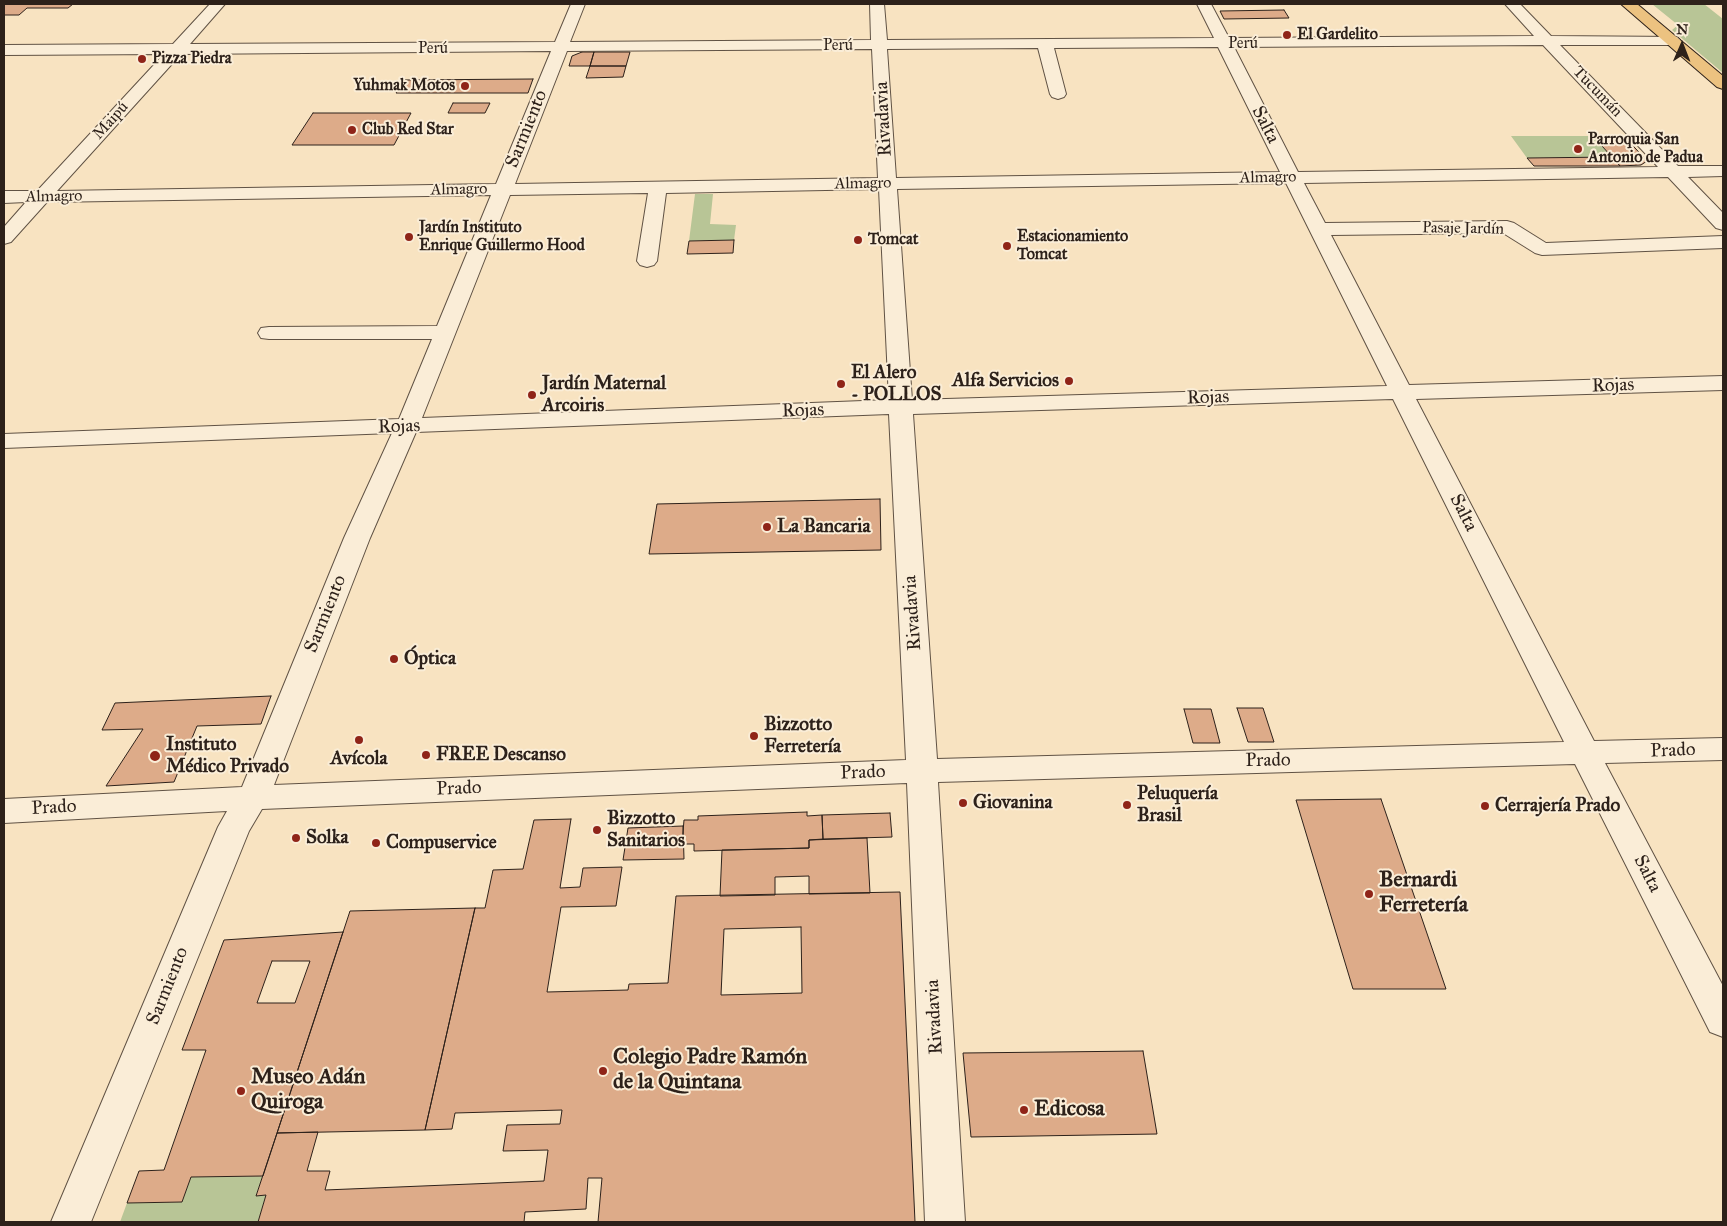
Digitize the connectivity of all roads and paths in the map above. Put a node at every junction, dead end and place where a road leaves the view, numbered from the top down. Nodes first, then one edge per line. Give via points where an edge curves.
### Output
1 (218, 4) edge
2 (578, 4) edge
3 (877, 4) edge
4 (1204, 4) edge
5 (1512, 4) edge
6 (1628, 4) edge
7 (1672, 40) junction
8 (1547, 42) junction
9 (1224, 44) junction
10 (1045, 45) junction
11 (880, 46) junction
12 (560, 48) junction
13 (176, 50) junction
14 (7, 54) edge
15 (1723, 84) edge
16 (1058, 94) dead end
17 (1723, 171) edge
18 (1674, 172) junction
19 (1291, 177) junction
20 (887, 184) junction
21 (658, 187) junction
22 (503, 190) junction
23 (4, 198) edge
24 (40, 198) junction
25 (1723, 224) edge
26 (1318, 229) junction
27 (4, 238) edge
28 (1723, 242) edge
29 (647, 261) dead end
30 (446, 332) junction
31 (269, 333) dead end
32 (1723, 383) edge
33 (1402, 392) junction
34 (900, 407) junction
35 (408, 427) junction
36 (4, 441) edge
37 (1723, 749) edge
38 (1584, 754) junction
39 (922, 771) junction
40 (253, 798) junction
41 (4, 811) edge
42 (1723, 1021) edge
43 (71, 1222) edge
44 (945, 1222) edge

1 - 13 street, Maipú
2 - 12 street, Sarmiento
3 - 11 street, Rivadavia
4 - 9 street, Salta
5 - 8 street, Tucumán
6 - 7 main road
7 - 8 street, Perú
7 - 15 main road
8 - 9 street, Perú
8 - 18 street, Tucumán
9 - 10 street, Perú
9 - 19 street, Salta
10 - 11 street, Perú
10 - 16 street
11 - 12 street, Perú
11 - 20 street, Rivadavia
12 - 13 street, Perú
12 - 22 street, Sarmiento
13 - 14 street, Perú
13 - 24 street, Maipú
17 - 18 street, Almagro
18 - 19 street, Almagro
18 - 25 street, Tucumán
19 - 20 street, Almagro
19 - 26 street, Salta
20 - 21 street, Almagro
20 - 34 street, Rivadavia
21 - 22 street, Almagro
21 - 29 street
22 - 24 street, Almagro
22 - 30 street, Sarmiento
23 - 24 street, Almagro
24 - 27 street, Maipú
26 - 28 street, Pasaje Jardín via 1507,227 1542,249
26 - 33 street, Salta
30 - 31 street
30 - 35 street, Sarmiento
32 - 33 street, Rojas
33 - 34 street, Rojas
33 - 38 street, Salta
34 - 35 street, Rojas
34 - 39 street, Rivadavia
35 - 36 street, Rojas
35 - 40 street, Sarmiento via 357,538
37 - 38 street, Prado
38 - 39 street, Prado
38 - 42 street, Salta
39 - 40 street, Prado
39 - 44 street, Rivadavia
40 - 41 street, Prado
40 - 43 street, Sarmiento via 234,827

